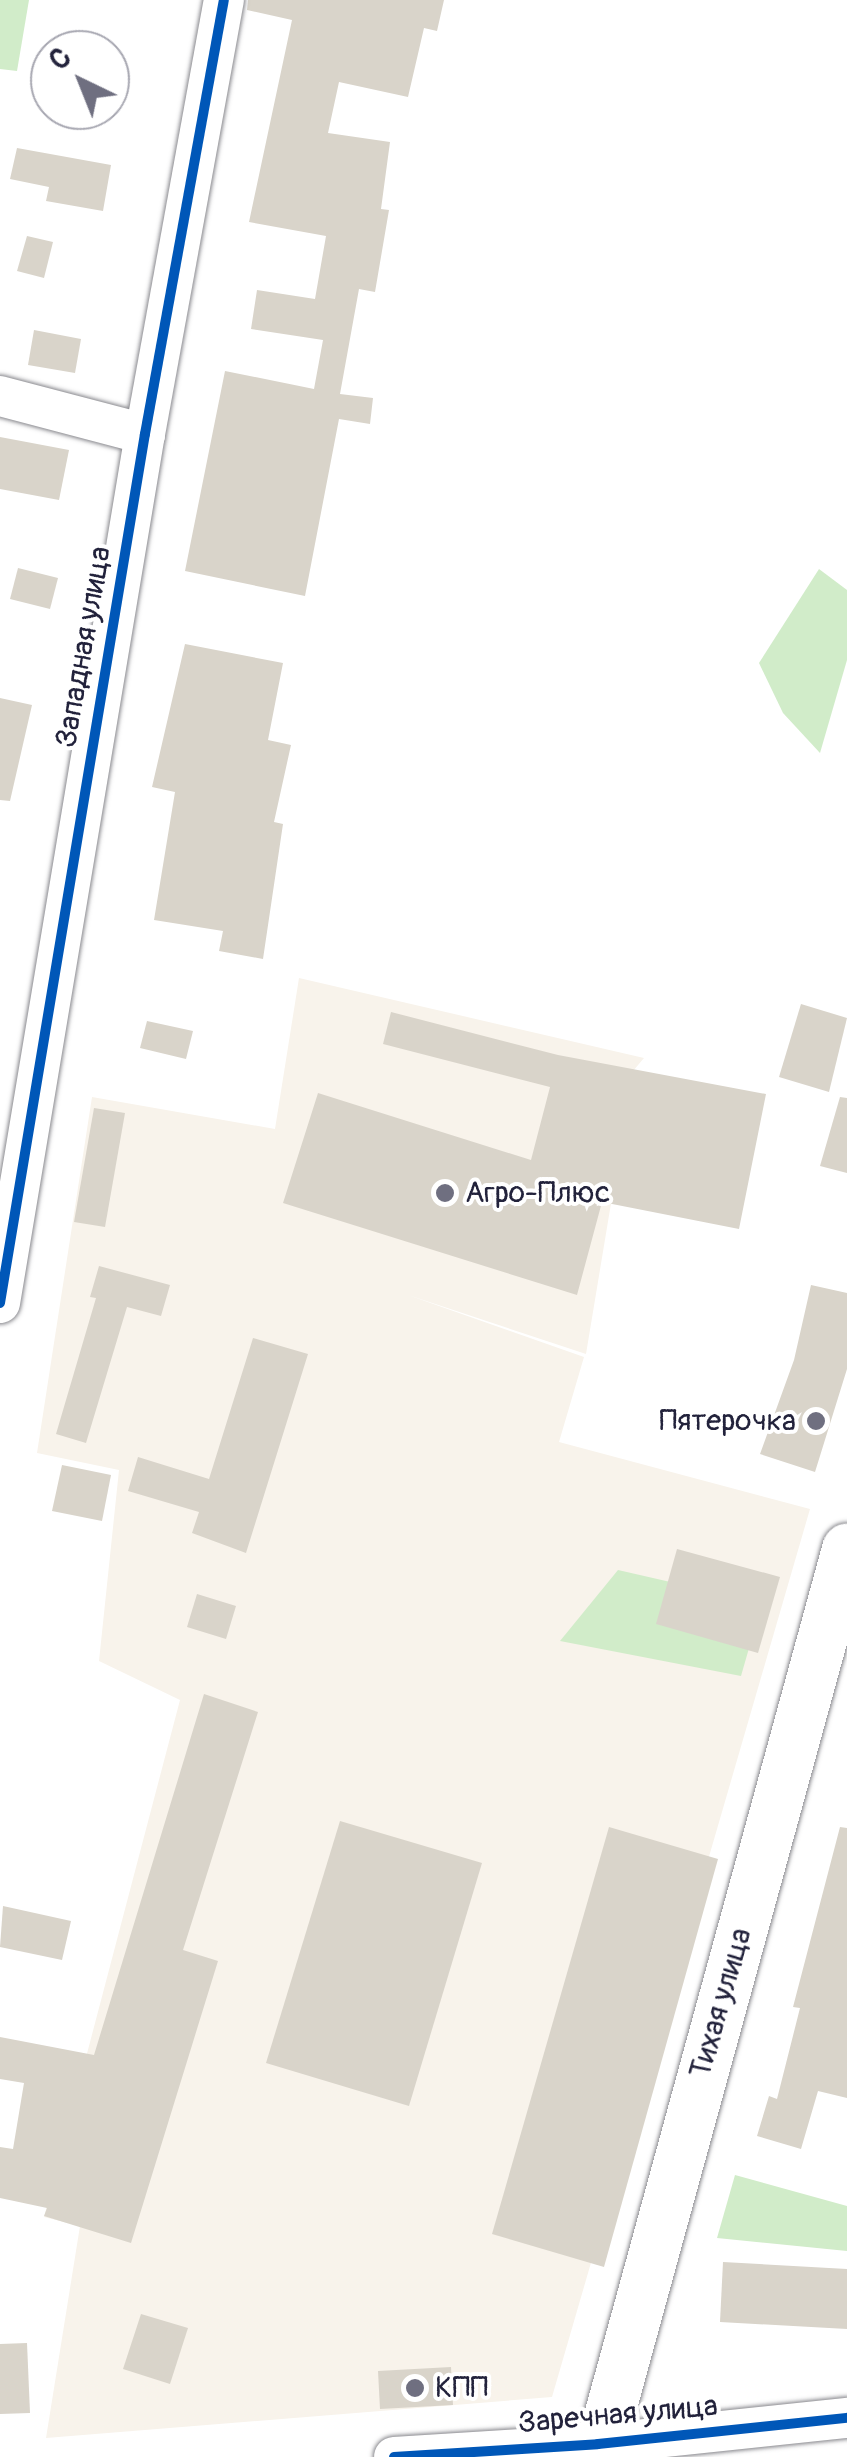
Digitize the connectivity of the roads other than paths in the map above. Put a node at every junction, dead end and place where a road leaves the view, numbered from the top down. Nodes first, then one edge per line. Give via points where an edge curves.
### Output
1 (224, 0) edge
2 (0, 396) edge
3 (145, 434) junction
4 (4, 1255) edge
5 (0, 1303) edge
6 (847, 1549) edge
7 (847, 2418) edge
8 (598, 2450) edge
9 (394, 2457) edge

1 - 3 street, Западная улица
2 - 3 street
3 - 4 street, Западная улица
4 - 5 street, Западная улица
6 - 8 main road, Тихая улица
7 - 8 street, Заречная улица
8 - 9 street, Заречная улица

